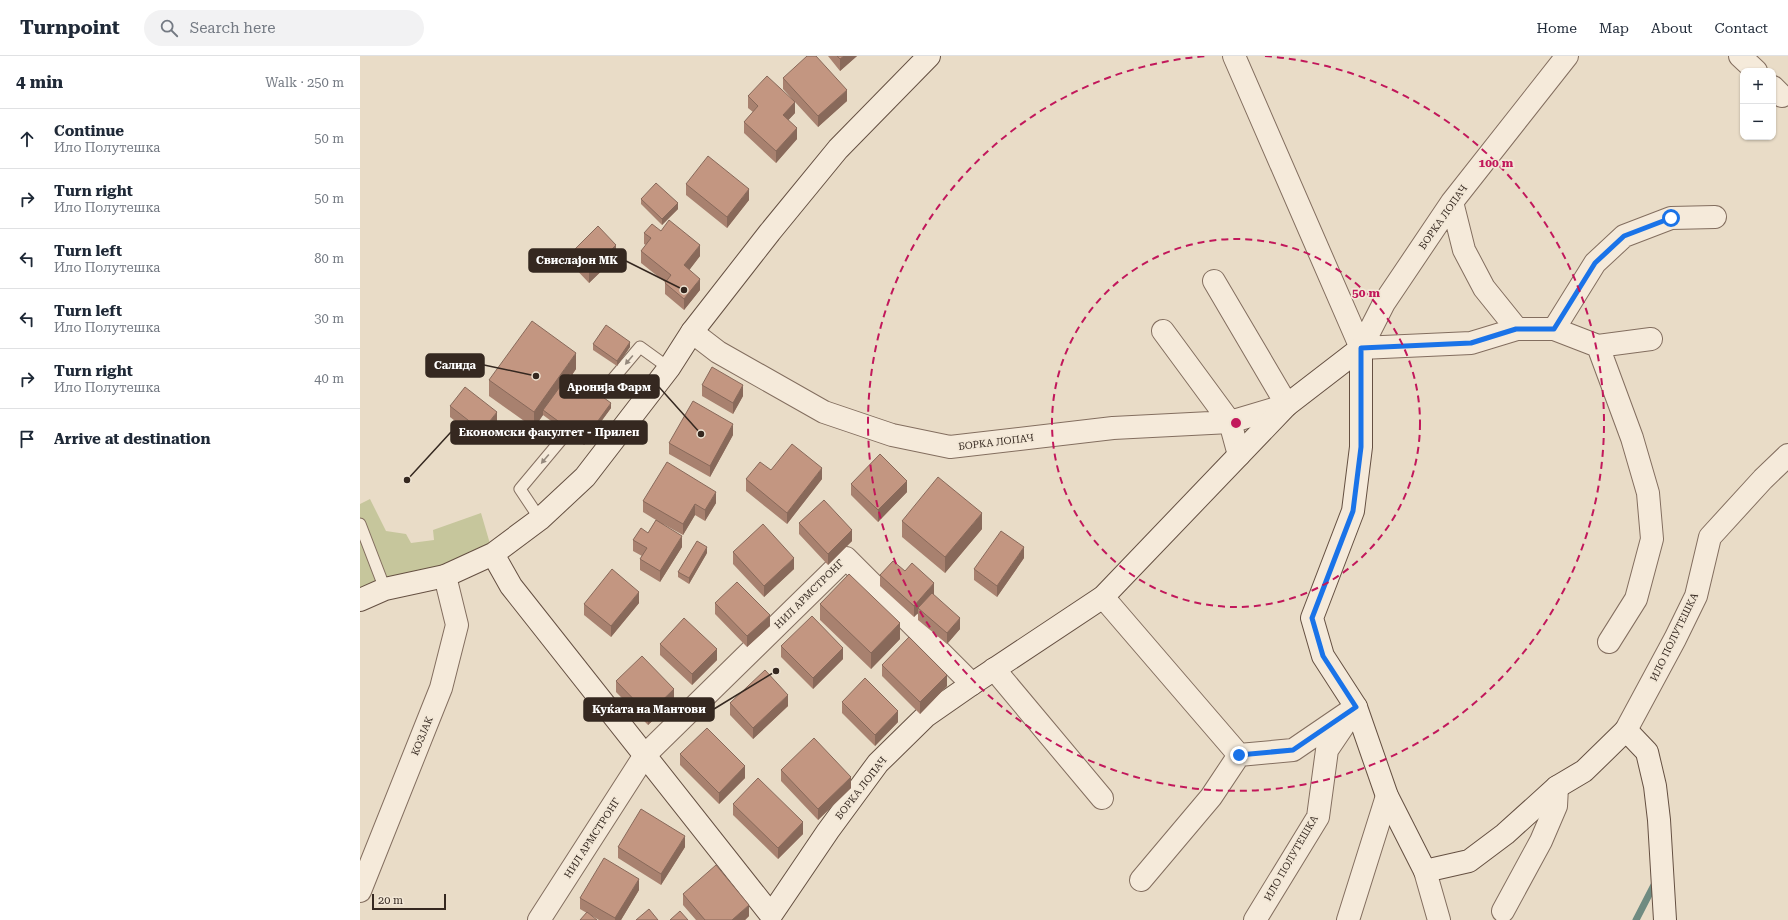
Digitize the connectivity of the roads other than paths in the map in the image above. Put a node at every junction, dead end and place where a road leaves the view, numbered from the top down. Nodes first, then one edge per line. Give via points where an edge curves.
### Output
1 (929, 56) edge
2 (1234, 56) edge
3 (1567, 56) edge
4 (1740, 56) edge
5 (1753, 68) edge
6 (1452, 202) junction
7 (1715, 217) dead end
8 (1214, 281) dead end
9 (1516, 329) junction
10 (1554, 329) junction
11 (1163, 331) dead end
12 (692, 332) junction
13 (1651, 339) dead end
14 (1598, 346) junction
15 (1361, 348) junction
16 (669, 368) junction
17 (1287, 405) junction
18 (1230, 422) junction
19 (1239, 455) junction
20 (1788, 455) edge
21 (540, 519) junction
22 (360, 524) edge
23 (493, 554) junction
24 (445, 576) junction
25 (385, 589) junction
26 (1104, 597) junction
27 (360, 600) edge
28 (1609, 642) dead end
29 (994, 669) junction
30 (972, 684) junction
31 (1356, 707) junction
32 (1626, 730) junction
33 (645, 755) junction
34 (1239, 755) junction
35 (1557, 787) junction
36 (1386, 796) junction
37 (1102, 798) dead end
38 (1424, 871) junction
39 (1140, 880) dead end
40 (360, 891) edge
41 (1503, 911) dead end
42 (770, 918) edge
43 (539, 920) edge
44 (1255, 920) edge
45 (1348, 920) edge
46 (1439, 920) edge
47 (1665, 920) edge

1 - 12 street via 838,149
2 - 15 street
3 - 6 street, БОРКА ЛОПАЧ
4 - 5 street
6 - 9 street via 1464,250 1484,288
6 - 15 street, БОРКА ЛОПАЧ via 1384,303
7 - 10 street via 1671,218 1624,236 1595,263
8 - 17 street
9 - 10 street
9 - 15 street via 1471,343
10 - 14 street
11 - 18 street
12 - 16 street
12 - 18 street, БОРКА ЛОПАЧ via 718,352 824,412 892,435 950,447 1113,428
13 - 14 street
14 - 28 street via 1632,438 1648,493 1652,539 1636,599
15 - 17 street, БОРКА ЛОПАЧ
15 - 31 street via 1361,447 1353,511 1312,618 1323,656
16 - 21 street via 585,477
16 -> 21 lane via 640,347 520,489
17 - 18 street, БОРКА ЛОПАЧ
17 - 19 street, БОРКА ЛОПАЧ
18 - 19 street
19 - 26 street, БОРКА ЛОПАЧ
20 - 32 street, ИЛО ПОЛУТЕШКА via 1710,537 1696,596 1676,639
21 - 23 street
22 - 25 lane
23 - 24 street
23 - 33 street via 511,586
24 - 25 street
24 - 40 street, КОЗЈАК via 457,625 441,688
25 - 27 street
26 - 29 street, БОРКА ЛОПАЧ
26 - 34 street
29 - 30 street, БОРКА ЛОПАЧ
29 - 37 street
30 - 33 street, НИЛ АРМСТРОНГ via 846,558
30 - 42 street, БОРКА ЛОПАЧ via 926,716 878,763 828,831
31 - 34 street via 1293,750
31 - 36 street
31 - 44 street, ИЛО ПОЛУТЕШКА via 1328,750 1318,817
32 - 35 street, ИЛО ПОЛУТЕШКА via 1584,771
32 - 47 street via 1647,752 1655,786
33 - 42 street
33 - 43 street, НИЛ АРМСТРОНГ
34 - 39 street via 1211,797
35 - 38 street, ИЛО ПОЛУТЕШКА via 1505,834 1469,861
35 - 41 street via 1556,806 1544,834
36 - 38 street
36 - 45 street
38 - 46 street

